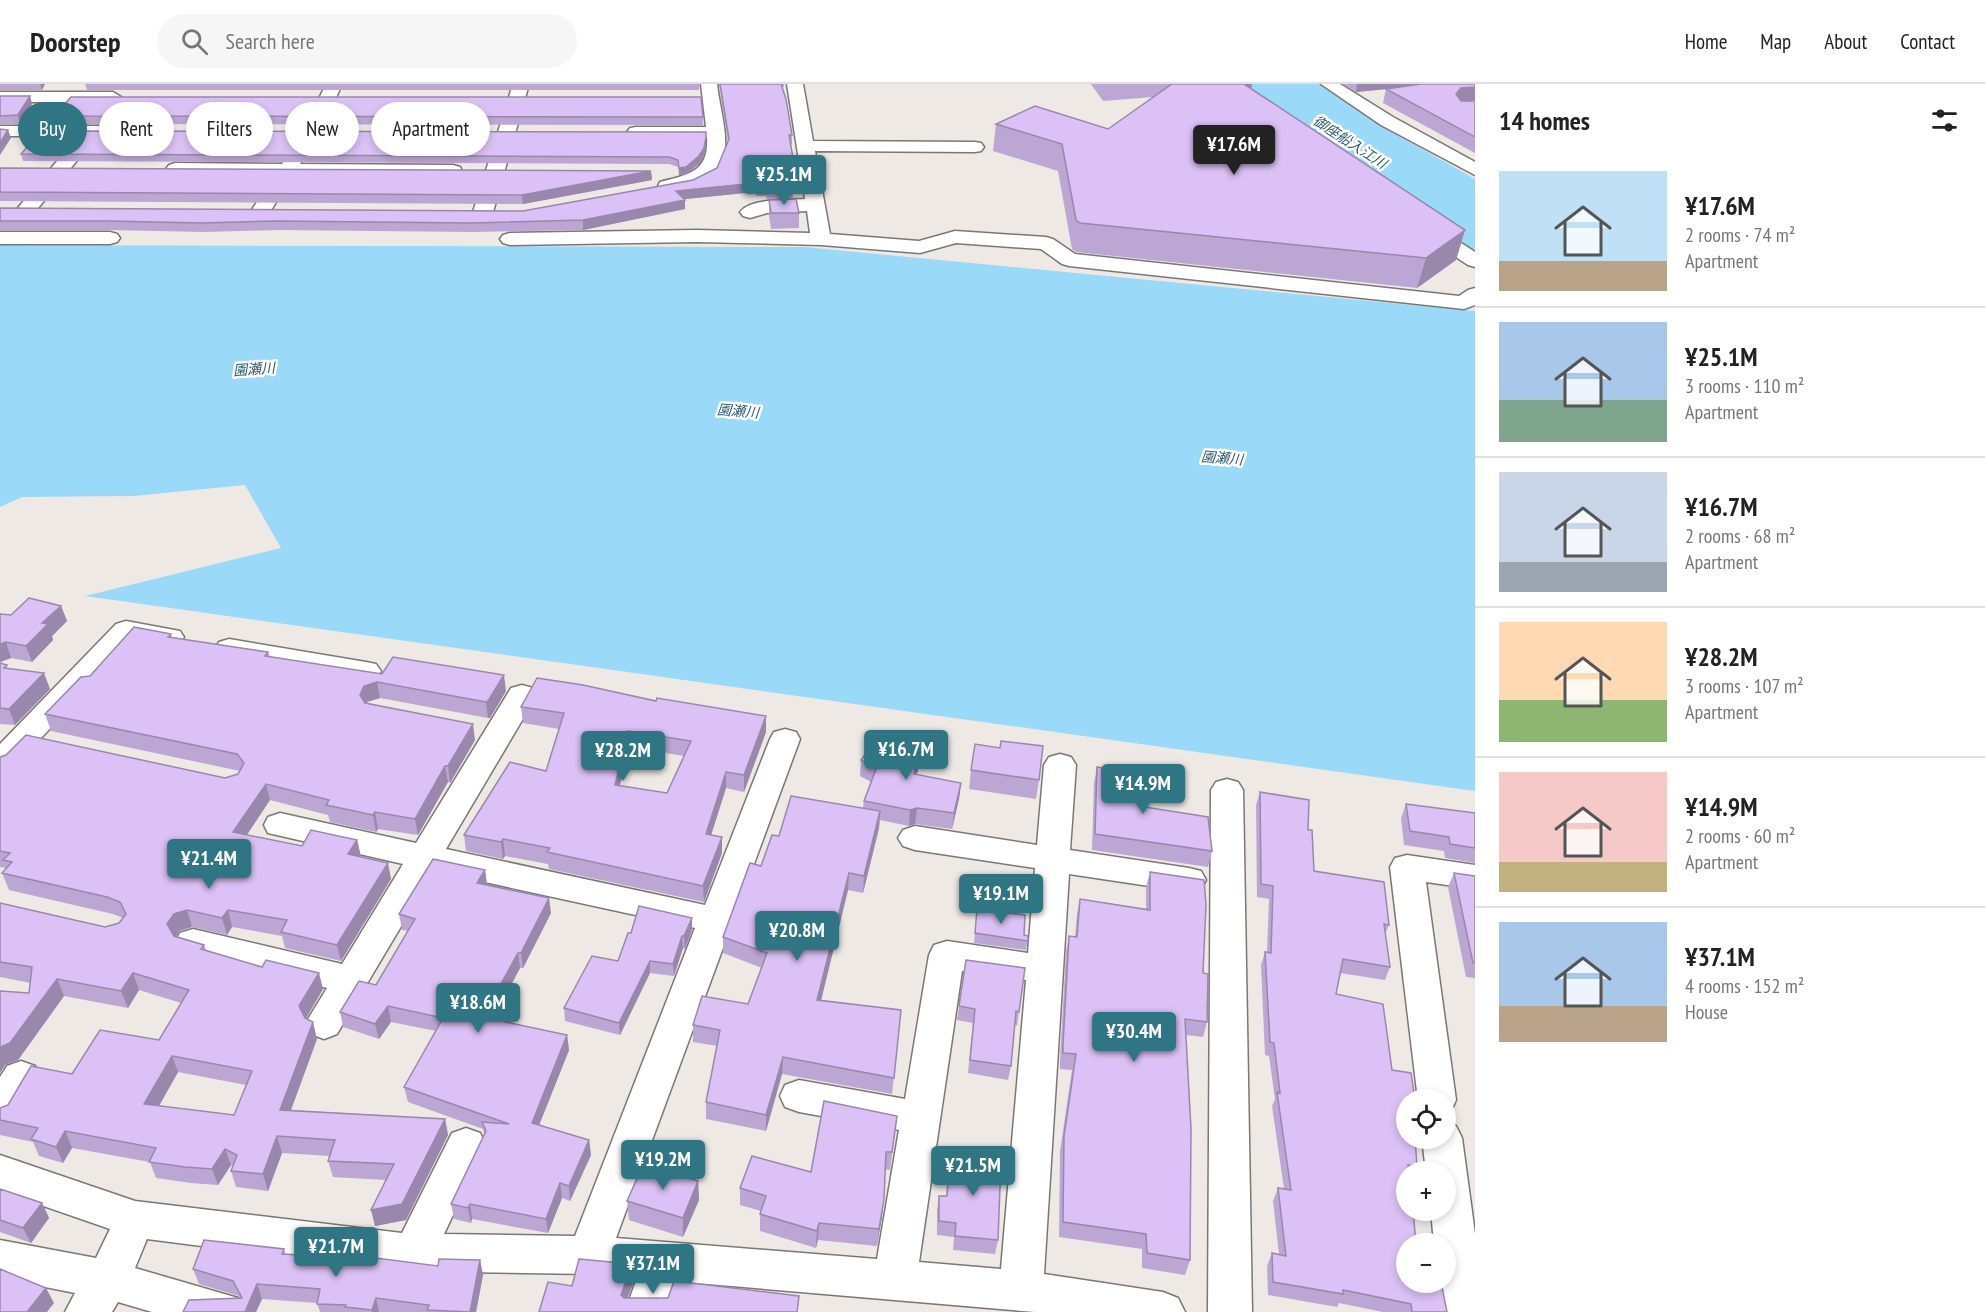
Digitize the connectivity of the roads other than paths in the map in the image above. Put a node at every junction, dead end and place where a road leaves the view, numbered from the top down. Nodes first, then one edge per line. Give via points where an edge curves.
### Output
1 (795, 84) edge
2 (1329, 84) edge
3 (331, 91) edge
4 (514, 92) edge
5 (124, 93) edge
6 (706, 93) edge
7 (1375, 96) dead end
8 (0, 97) edge
9 (540, 97) edge
10 (304, 98) edge
11 (351, 98) edge
12 (1352, 99) junction
13 (0, 131) edge
14 (91, 131) junction
15 (99, 131) edge
16 (490, 132) edge
17 (530, 132) edge
18 (623, 132) edge
19 (716, 132) junction
20 (507, 133) junction
21 (805, 146) junction
22 (975, 147) dead end
23 (297, 156) edge
24 (40, 169) edge
25 (289, 169) junction
26 (1475, 169) edge
27 (60, 170) junction
28 (83, 170) edge
29 (152, 170) edge
30 (495, 171) junction
31 (519, 171) edge
32 (661, 172) dead end
33 (708, 172) junction
34 (647, 190) edge
35 (814, 205) junction
36 (50, 210) edge
37 (238, 210) edge
38 (261, 211) junction
39 (284, 211) edge
40 (463, 212) edge
41 (483, 212) junction
42 (503, 212) edge
43 (750, 212) dead end
44 (1410, 218) edge
45 (0, 238) edge
46 (110, 238) dead end
47 (510, 238) dead end
48 (821, 239) junction
49 (1475, 261) edge
50 (1475, 294) edge
51 (366, 671) edge
52 (44, 676) edge
53 (76, 683) junction
54 (522, 695) dead end
55 (467, 727) edge
56 (499, 733) junction
57 (785, 739) dead end
58 (58, 745) edge
59 (9, 749) edge
60 (1060, 765) dead end
61 (1227, 790) dead end
62 (280, 825) dead end
63 (915, 838) dead end
64 (424, 858) junction
65 (1054, 860) junction
66 (1475, 877) edge
67 (1228, 885) junction
68 (716, 920) junction
69 (193, 942) edge
70 (1045, 969) junction
71 (351, 980) junction
72 (324, 1024) dead end
73 (21, 1077) dead end
74 (1436, 1089) edge
75 (799, 1096) dead end
76 (0, 1109) edge
77 (921, 1118) junction
78 (466, 1145) dead end
79 (1443, 1149) edge
80 (0, 1173) edge
81 (135, 1220) junction
82 (414, 1252) junction
83 (589, 1255) junction
84 (0, 1259) edge
85 (895, 1280) junction
86 (1021, 1290) junction
87 (98, 1296) edge
88 (223, 1312) edge
89 (1163, 1312) edge
90 (1230, 1312) edge
91 (1464, 1312) edge

1 - 21 street
2 - 12 street
3 - 10 street
3 - 11 street
4 - 9 street
4 - 20 street
5 - 8 street
5 - 14 street
6 - 19 street
7 - 12 street
12 - 26 street
13 - 14 street
14 - 15 street
14 - 27 street
16 - 20 street
17 - 20 street
18 - 19 street
19 - 33 street via 718,147
20 - 30 street
21 - 22 street
21 - 35 street
23 - 25 street
24 - 27 street
25 - 29 street
25 - 30 street
25 - 38 street
27 - 28 street
27 - 36 street via 18,209
30 - 31 street
30 - 41 street
32 - 33 street
33 - 34 street via 692,182
35 - 43 street via 765,207
35 - 48 street
37 - 38 street
38 - 39 street
40 - 41 street
41 - 42 street
44 - 49 street
45 - 46 street
47 - 48 street
48 - 50 street via 920,247 955,237 1046,243 1069,260 1464,303
51 - 53 street via 126,630
52 - 53 street
53 - 59 street
54 - 56 street
55 - 56 street
56 - 64 street
57 - 68 street
58 - 59 street
60 - 65 street
61 - 67 street
62 - 64 street
63 - 65 street
64 - 68 street
64 - 71 street
65 - 67 street
65 - 70 street
66 - 74 street via 1407,867
67 - 90 street
68 - 83 street
69 - 71 street
70 - 77 street via 947,955
70 - 86 street
71 - 72 street
73 - 76 street
75 - 77 street
77 - 85 street
78 - 82 street
79 - 91 street
80 - 81 street
81 - 82 street
81 - 87 street
82 - 83 street
83 - 85 street
84 - 87 street
85 - 86 street
86 - 89 street
87 - 88 street

